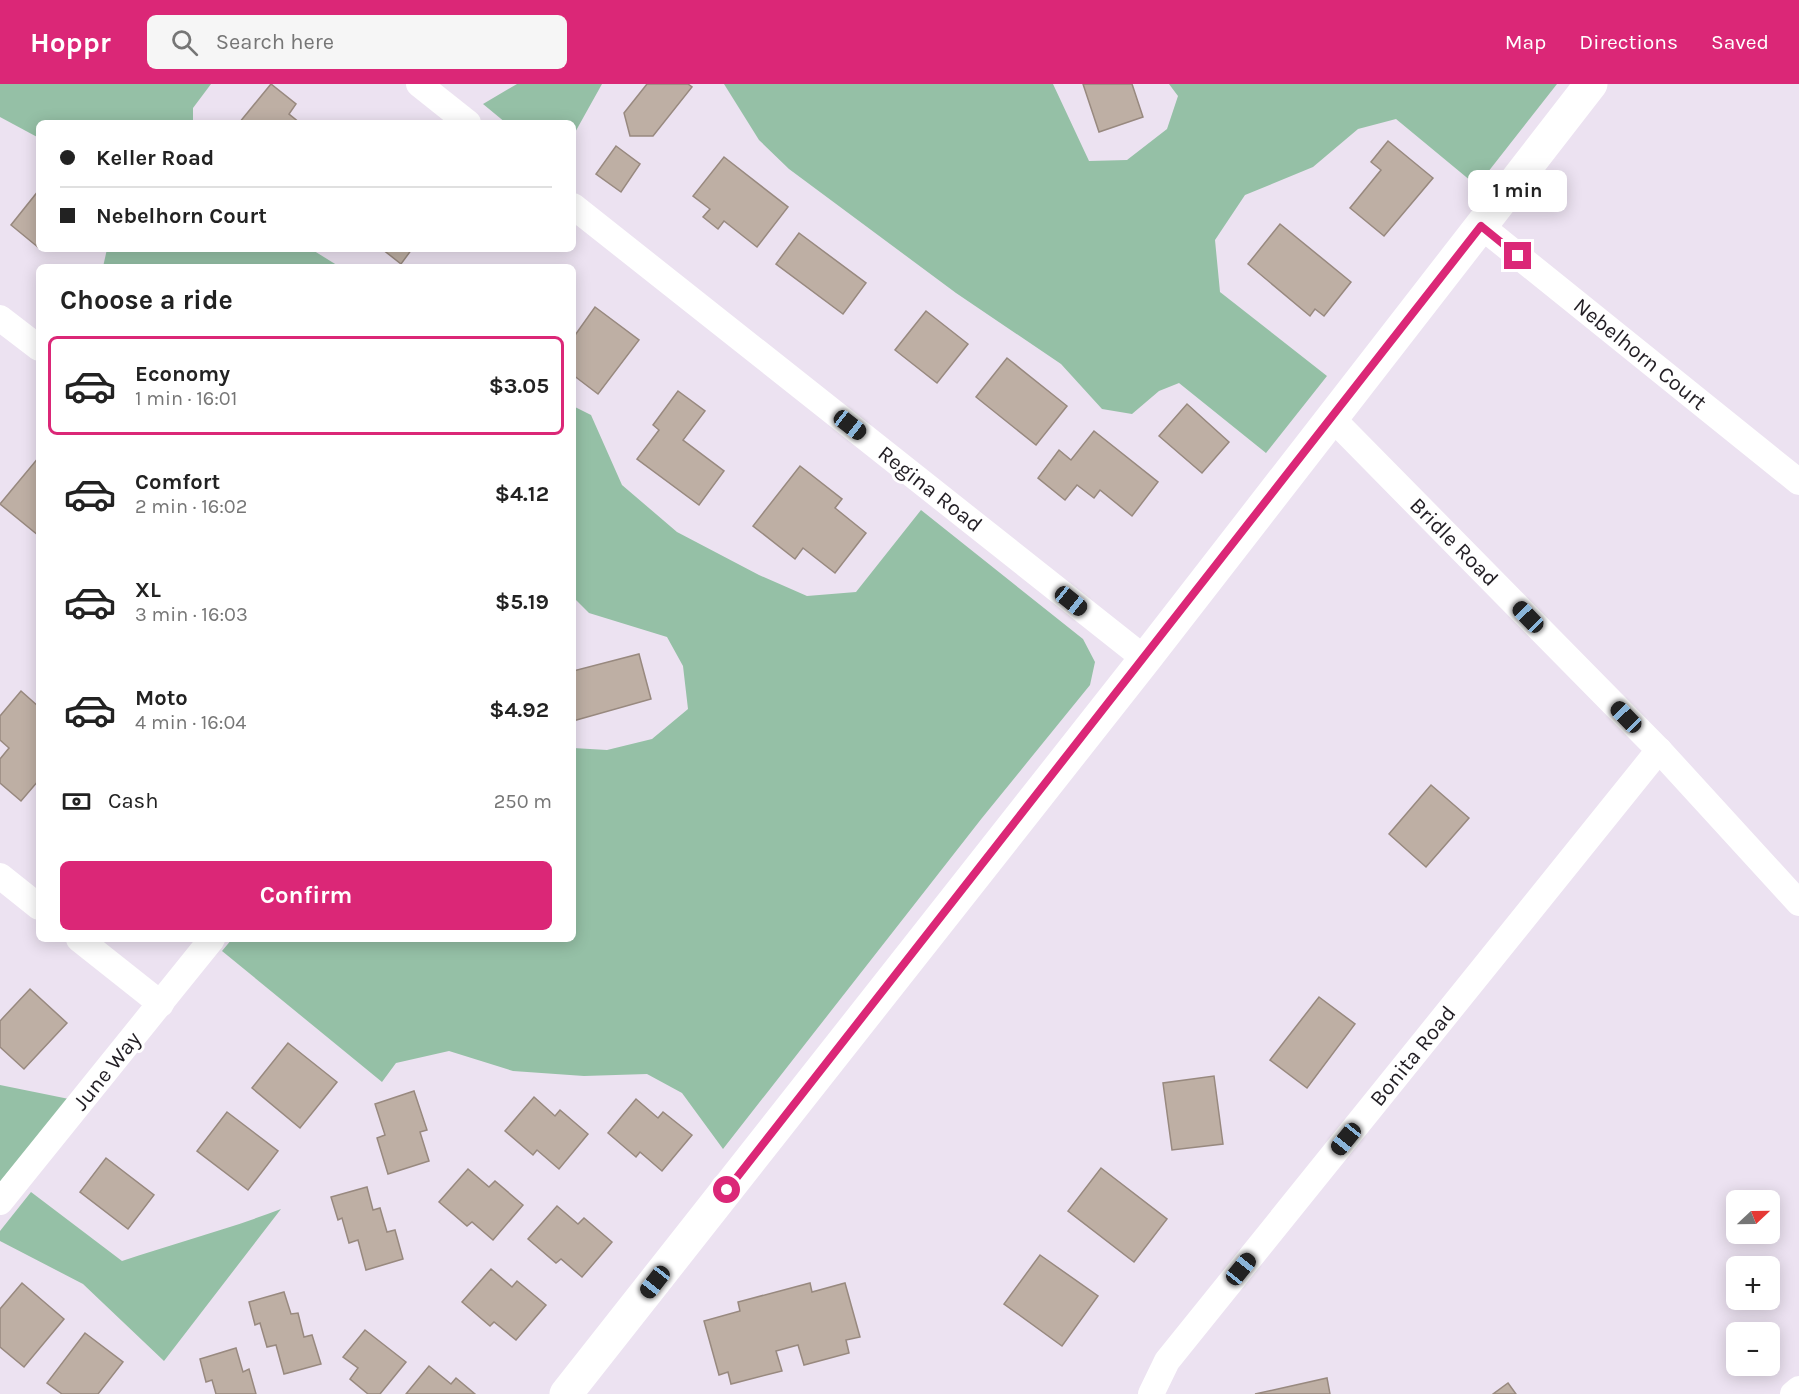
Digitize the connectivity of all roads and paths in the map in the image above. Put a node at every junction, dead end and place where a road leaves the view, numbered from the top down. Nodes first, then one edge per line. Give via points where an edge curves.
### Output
1 (419, 84) edge
2 (1591, 84) edge
3 (464, 120) edge
4 (576, 208) edge
5 (1481, 226) junction
6 (0, 318) edge
7 (36, 346) edge
8 (1332, 418) junction
9 (1799, 482) edge
10 (1145, 659) junction
11 (1659, 750) junction
12 (0, 876) edge
13 (1799, 903) edge
14 (36, 905) edge
15 (83, 942) edge
16 (210, 942) edge
17 (161, 1004) junction
18 (0, 1202) edge
19 (1799, 1389) edge
20 (566, 1394) edge
21 (1151, 1394) edge
22 (1793, 1394) edge

1 - 3 street
2 - 5 street
4 - 10 street, Regina Road
5 - 8 street
5 - 9 street, Nebelhorn Court
6 - 7 street
8 - 10 street
8 - 11 street, Bridle Road
10 - 20 street
11 - 13 street, Bridle Road
11 - 21 street, Bonita Road via 1167,1361
12 - 14 street
15 - 17 street
16 - 17 street, June Way
17 - 18 street, June Way
19 - 22 street

